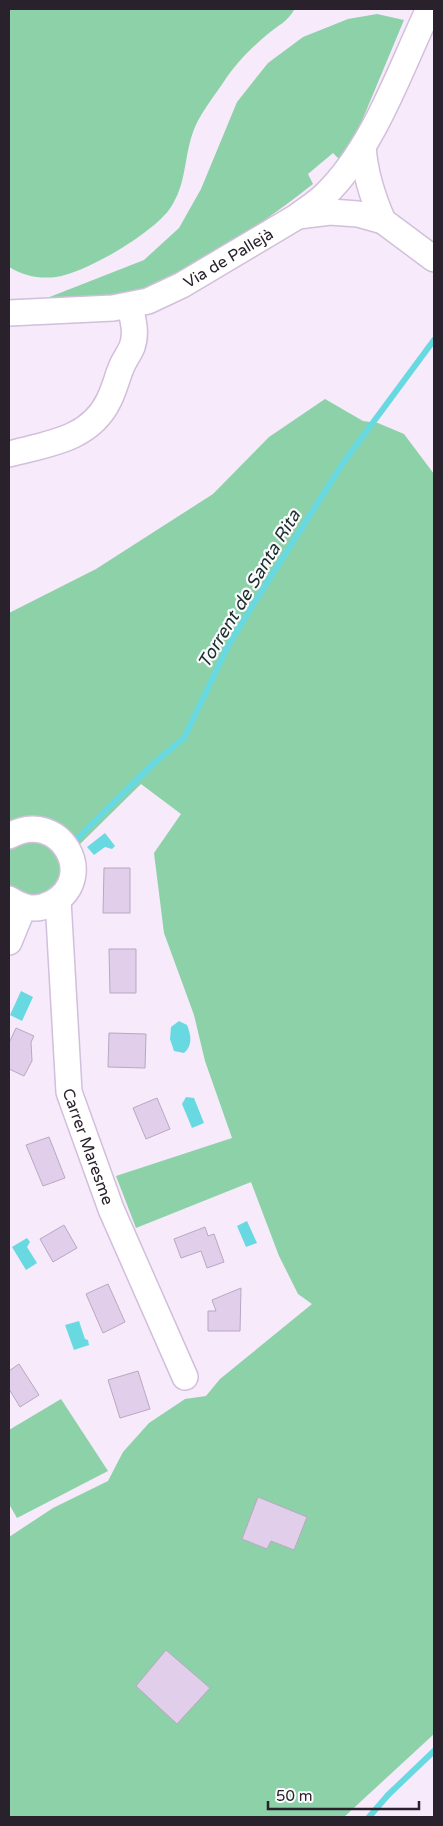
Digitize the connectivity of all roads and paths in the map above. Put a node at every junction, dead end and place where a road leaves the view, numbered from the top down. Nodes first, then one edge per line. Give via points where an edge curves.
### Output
1 (429, 9) edge
2 (426, 29) edge
3 (363, 147) junction
4 (298, 216) junction
5 (383, 222) junction
6 (434, 259) edge
7 (130, 306) junction
8 (9, 312) edge
9 (9, 454) edge
10 (9, 836) edge
11 (58, 900) junction
12 (16, 903) edge
13 (9, 942) edge
14 (185, 1377) dead end

1 - 2 street
2 - 3 street
3 - 4 street via 325,195
3 - 5 street via 370,190
4 - 5 street, Via de Pallejà via 358,214
4 - 7 street, Via de Pallejà via 182,285
5 - 6 street, Via de Pallejà
7 - 8 street, Via de Pallejà
7 - 9 street via 135,333 132,347 110,400 96,420 66,439
10 - 11 street via 19,830 36,828 50,832 63,842 71,855 73,870 69,886
11 - 12 street via 46,906
11 - 14 street, Carrer Maresme via 69,1092 111,1209
12 - 13 street

